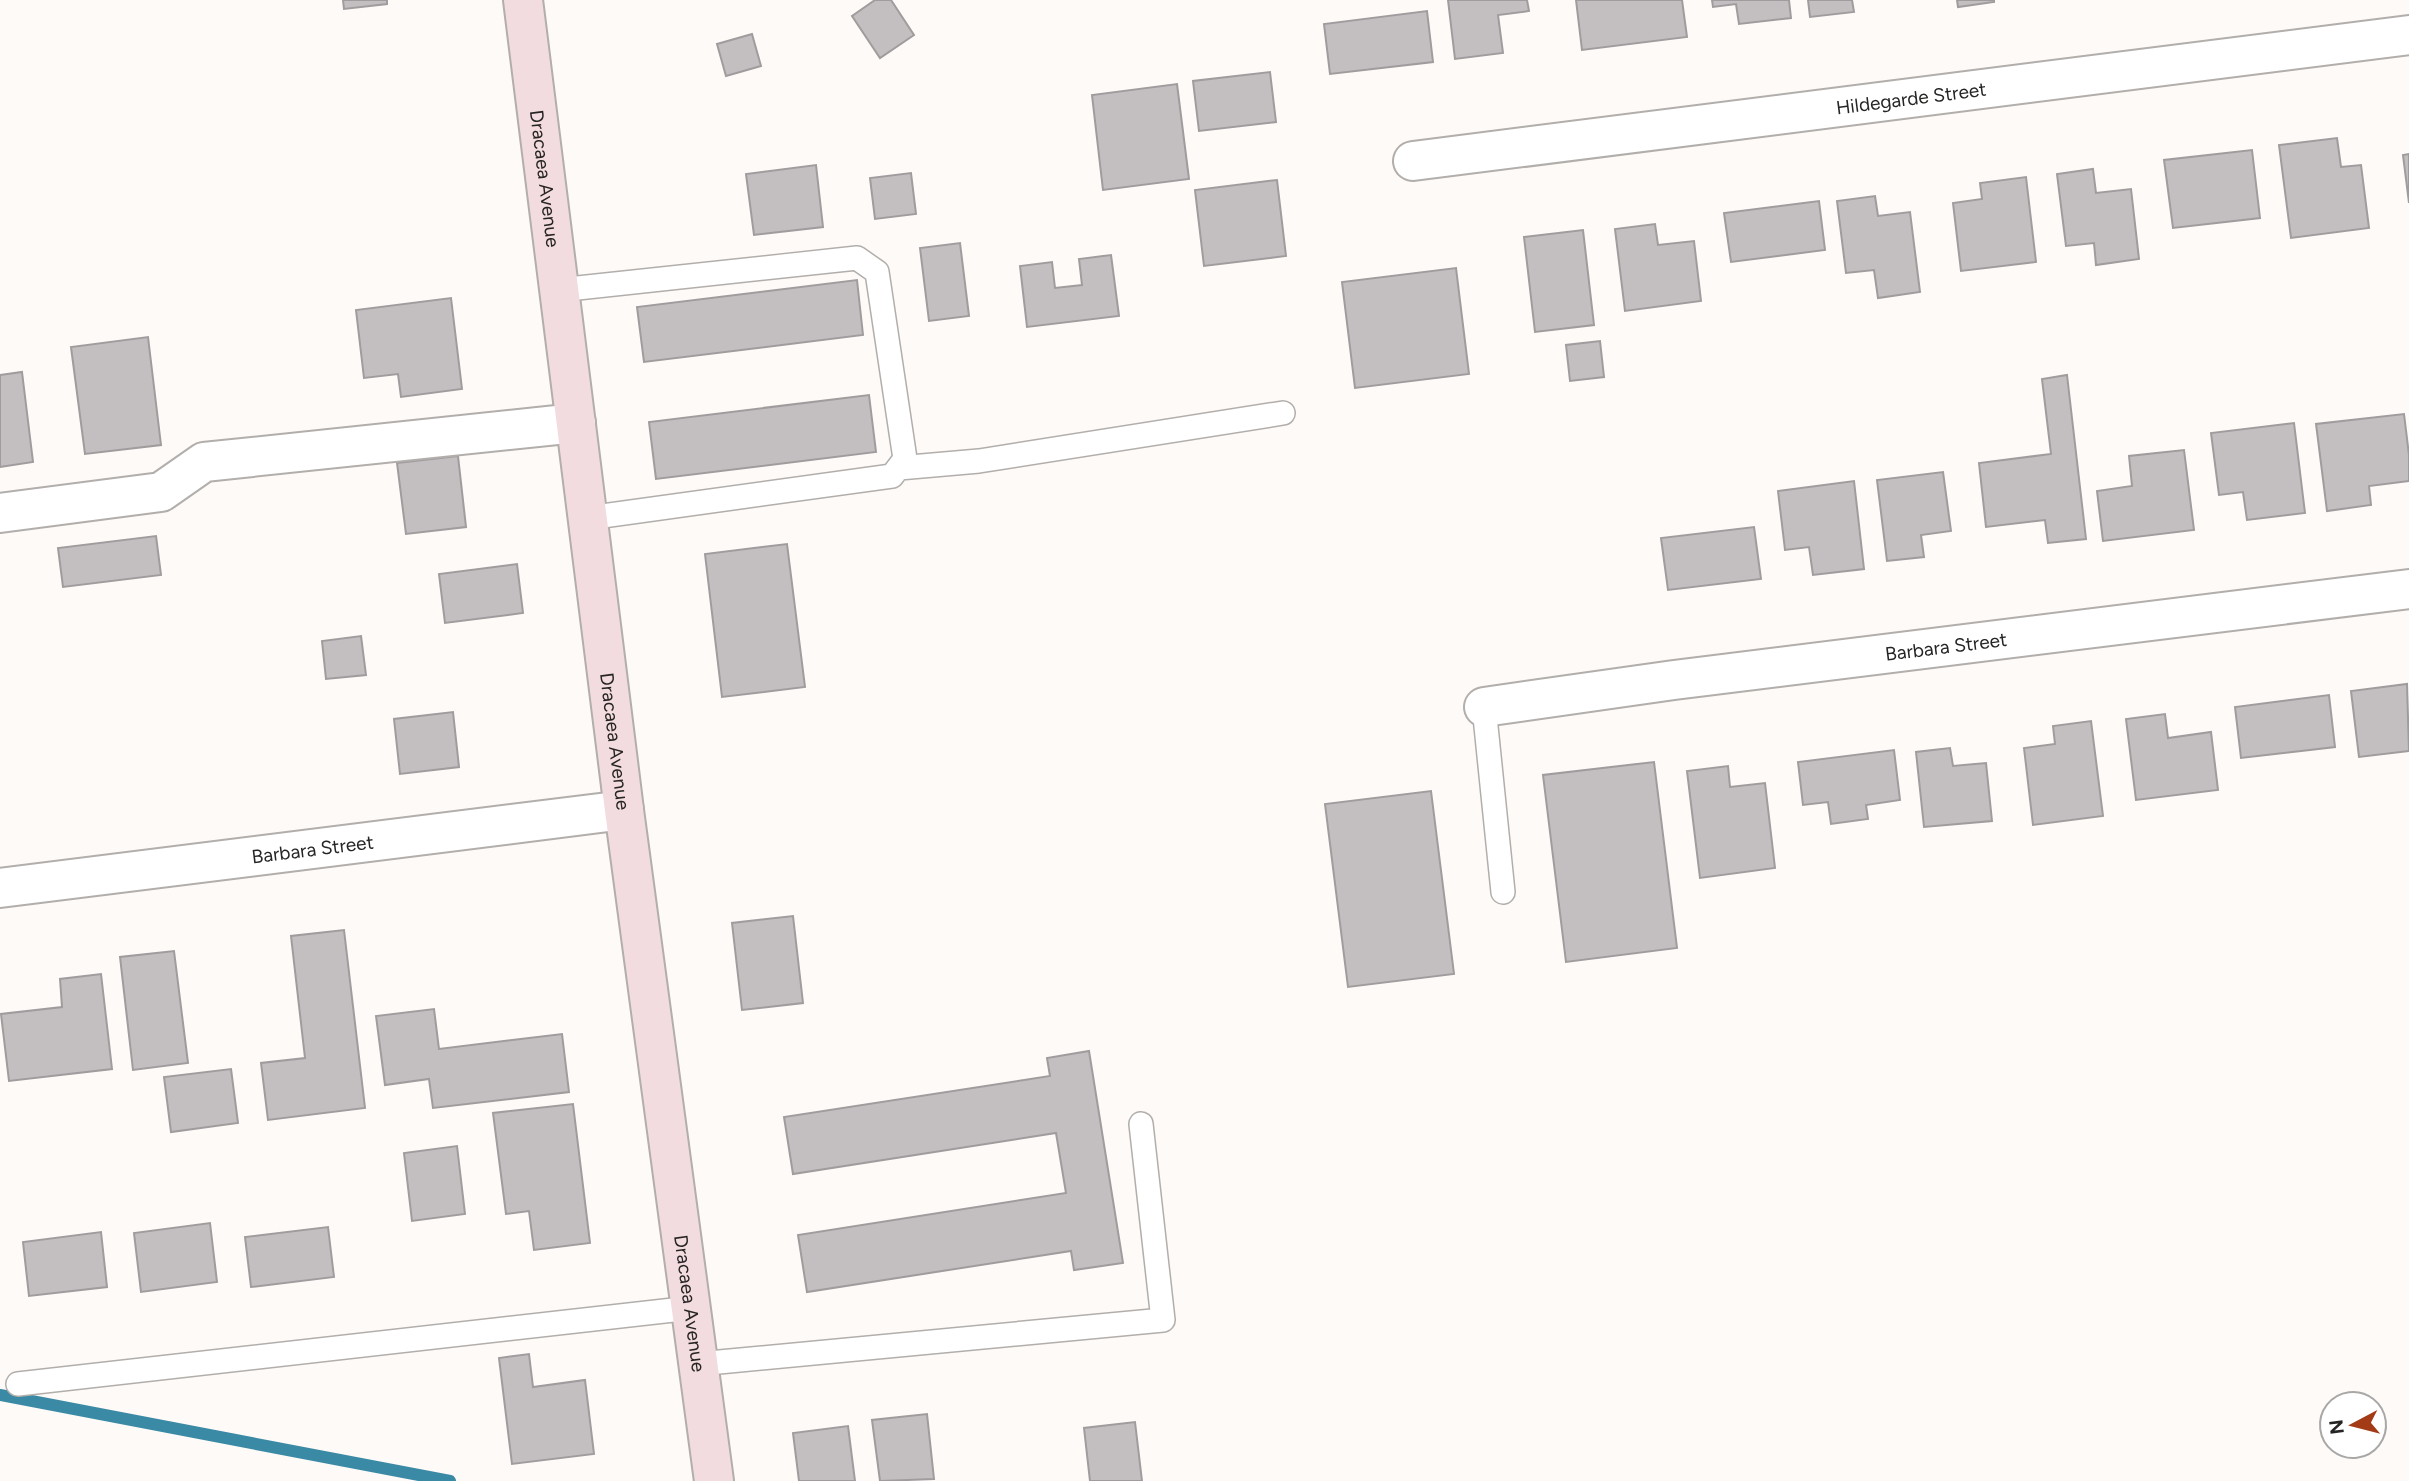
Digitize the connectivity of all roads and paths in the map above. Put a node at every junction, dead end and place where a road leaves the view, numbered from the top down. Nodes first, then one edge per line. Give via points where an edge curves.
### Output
1 (523, 0) edge
2 (2409, 35) edge
3 (1413, 161) dead end
4 (559, 290) junction
5 (1283, 413) dead end
6 (576, 423) junction
7 (899, 468) junction
8 (0, 513) edge
9 (588, 518) junction
10 (2409, 589) edge
11 (1484, 707) joint
12 (624, 810) junction
13 (0, 888) edge
14 (1503, 892) dead end
15 (1141, 1124) dead end
16 (691, 1308) junction
17 (698, 1364) junction
18 (18, 1384) dead end
19 (714, 1481) edge

1 - 4 street, Dracaea Avenue
2 - 3 street, Hildegarde Street
4 - 6 street, Dracaea Avenue
4 - 7 lane via 857,258 877,272 905,458
5 - 7 lane via 979,461
6 - 8 street via 204,462 161,492
6 - 9 street, Dracaea Avenue
7 - 9 lane via 892,477
9 - 12 street, Dracaea Avenue
10 - 11 street, Barbara Street
11 - 14 lane
12 - 13 street, Barbara Street
12 - 16 street, Dracaea Avenue
15 - 17 lane via 1163,1321
16 - 17 street, Dracaea Avenue
16 - 18 lane
17 - 19 street, Dracaea Avenue

